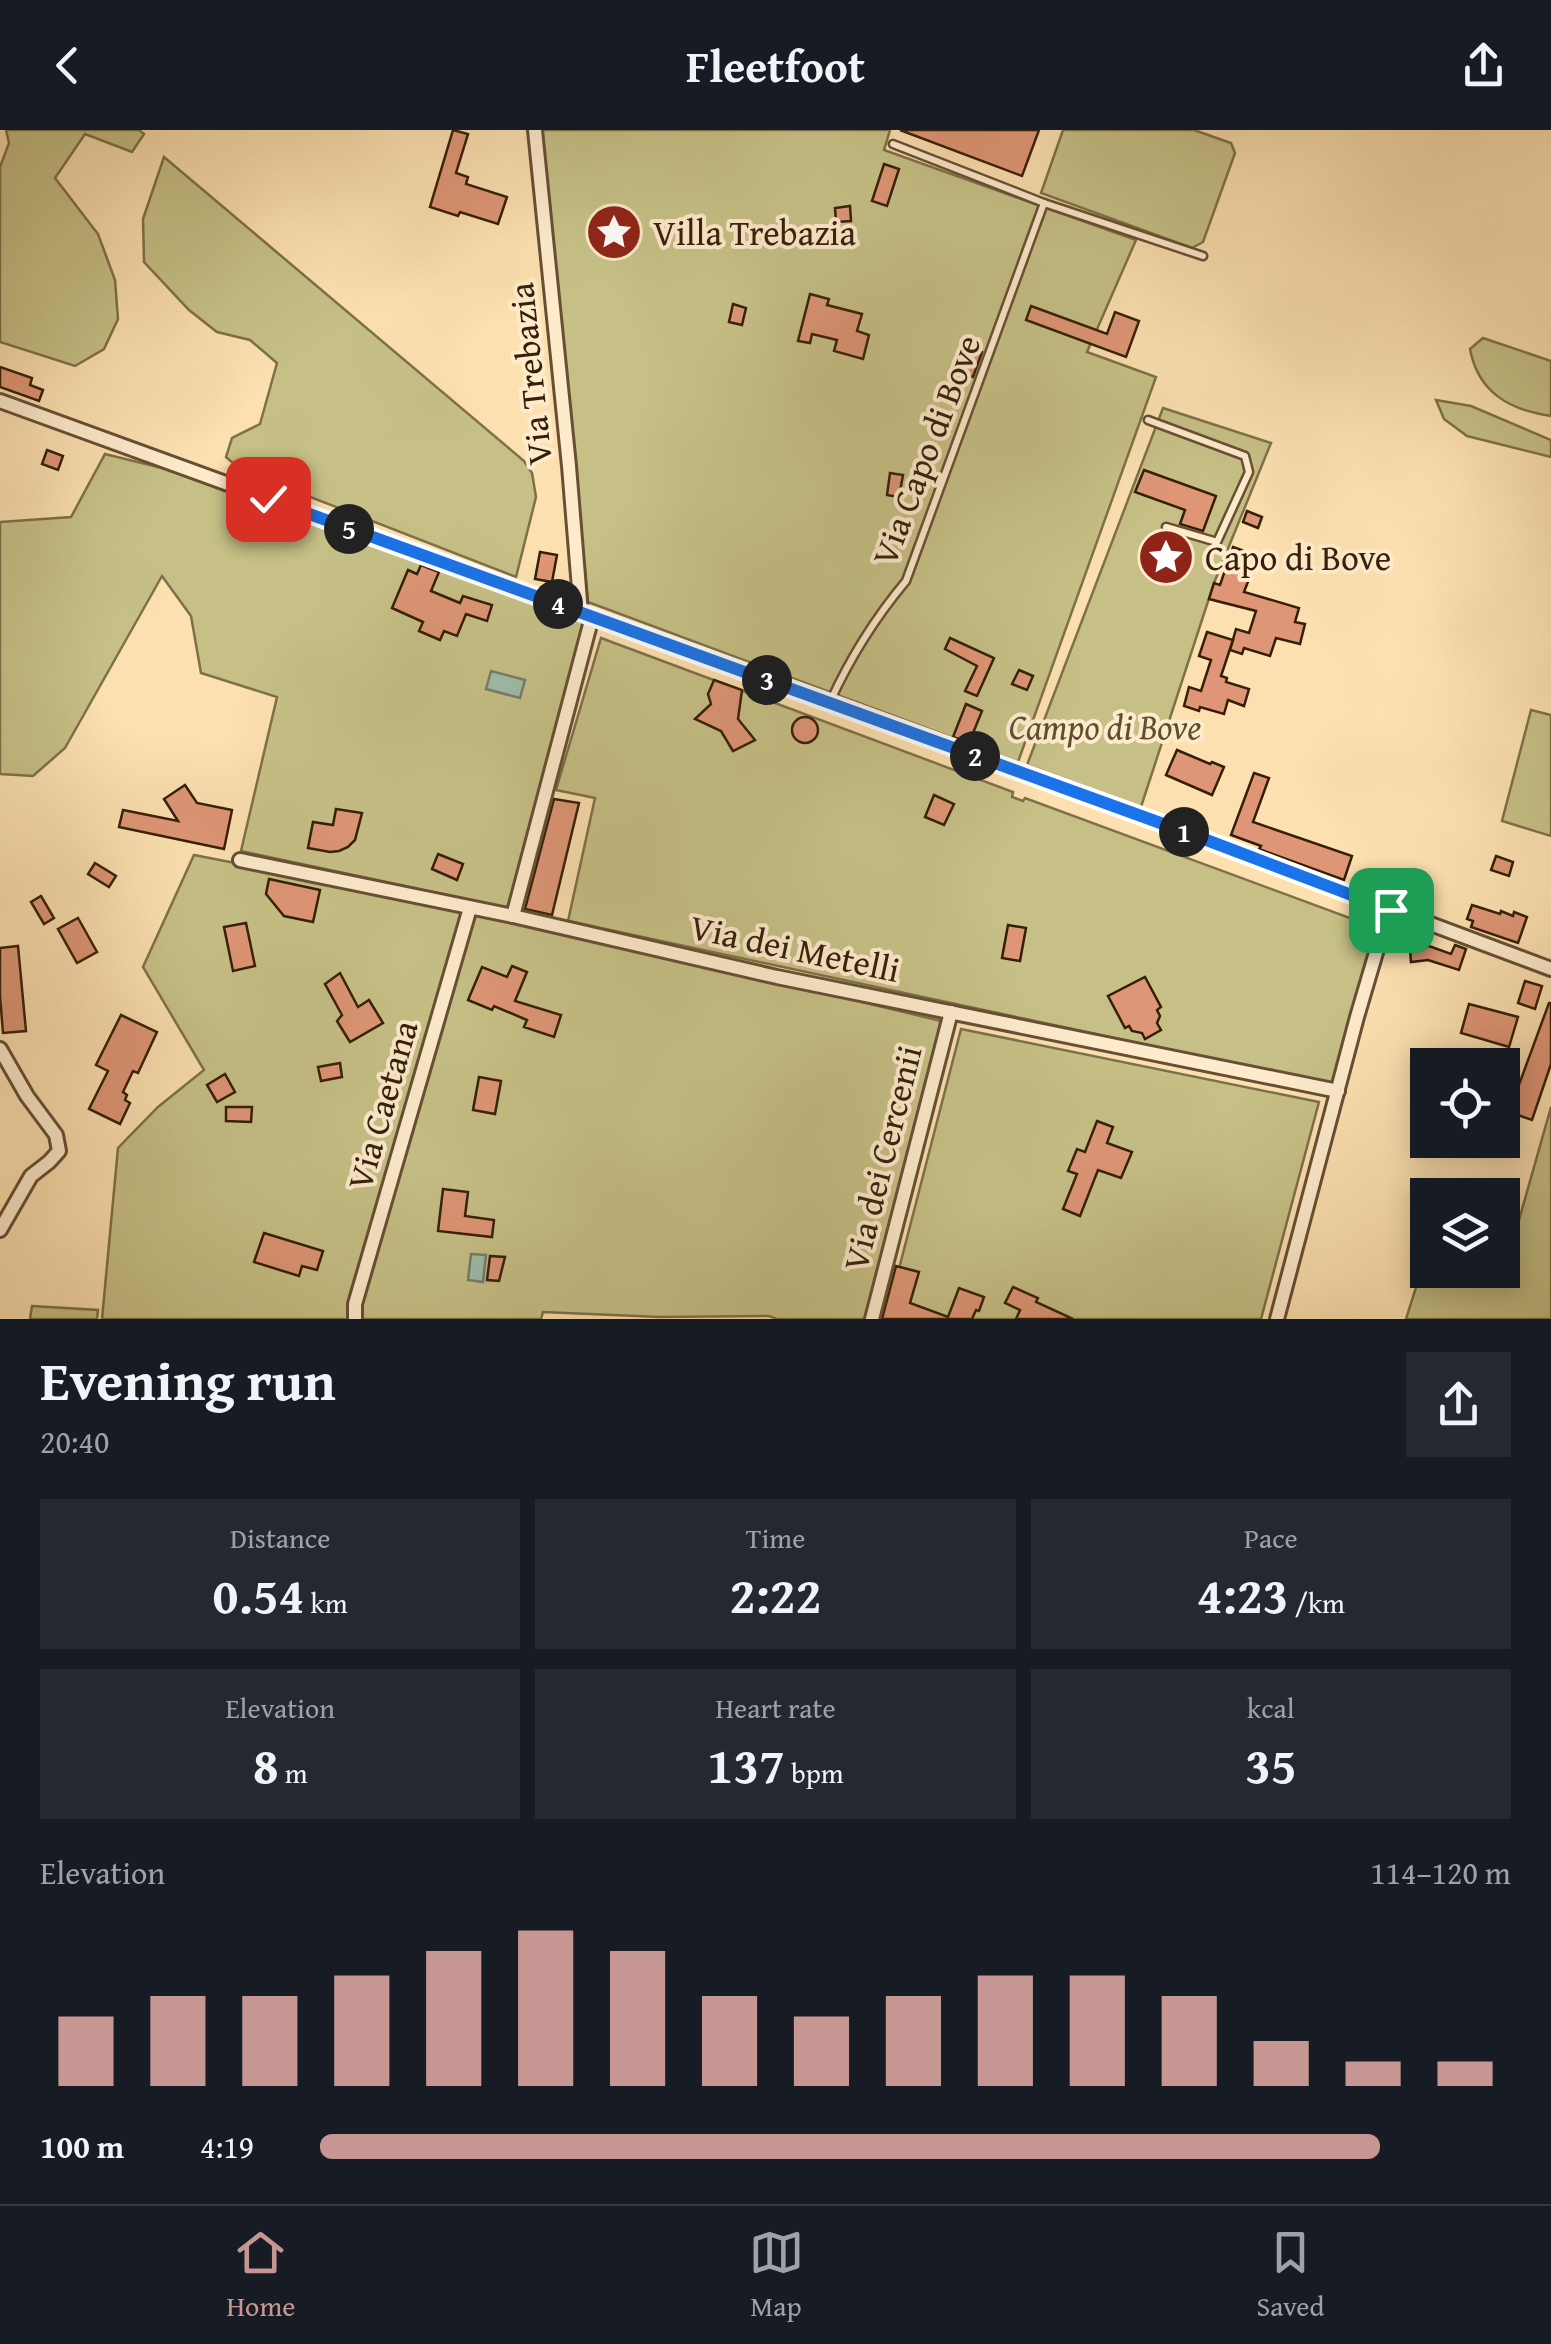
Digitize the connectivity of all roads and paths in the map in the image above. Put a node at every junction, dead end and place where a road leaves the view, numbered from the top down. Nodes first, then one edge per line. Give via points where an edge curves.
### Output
1 (535, 130) edge
2 (892, 144) dead end
3 (1044, 202) junction
4 (1203, 256) dead end
5 (0, 401) edge
6 (1148, 420) dead end
7 (1166, 527) dead end
8 (586, 615) junction
9 (829, 703) junction
10 (240, 860) dead end
11 (470, 908) junction
12 (1391, 910) junction
13 (513, 916) junction
14 (1551, 968) edge
15 (951, 1012) junction
16 (0, 1049) edge
17 (1338, 1091) junction
18 (0, 1230) edge
19 (355, 1319) edge
20 (872, 1319) edge
21 (1276, 1319) edge

1 - 8 street, Via Trebazia
2 - 3 lane
3 - 4 lane
3 - 9 lane, Via Capo di Bove via 906,581 858,647
5 - 8 street
6 - 7 lane via 1245,456 1248,472 1217,542
8 - 9 street
8 - 13 street, Via Trebazia
9 - 12 street
10 - 11 street, Via dei Metelli
11 - 13 street, Via dei Metelli
11 - 19 street, Via Caetana
12 - 14 street
12 - 17 street
13 - 15 street, Via dei Metelli
15 - 17 street, Via dei Metelli
15 - 20 street, Via dei Cercenii
16 - 18 street via 56,1135 58,1151 30,1176
17 - 21 street

